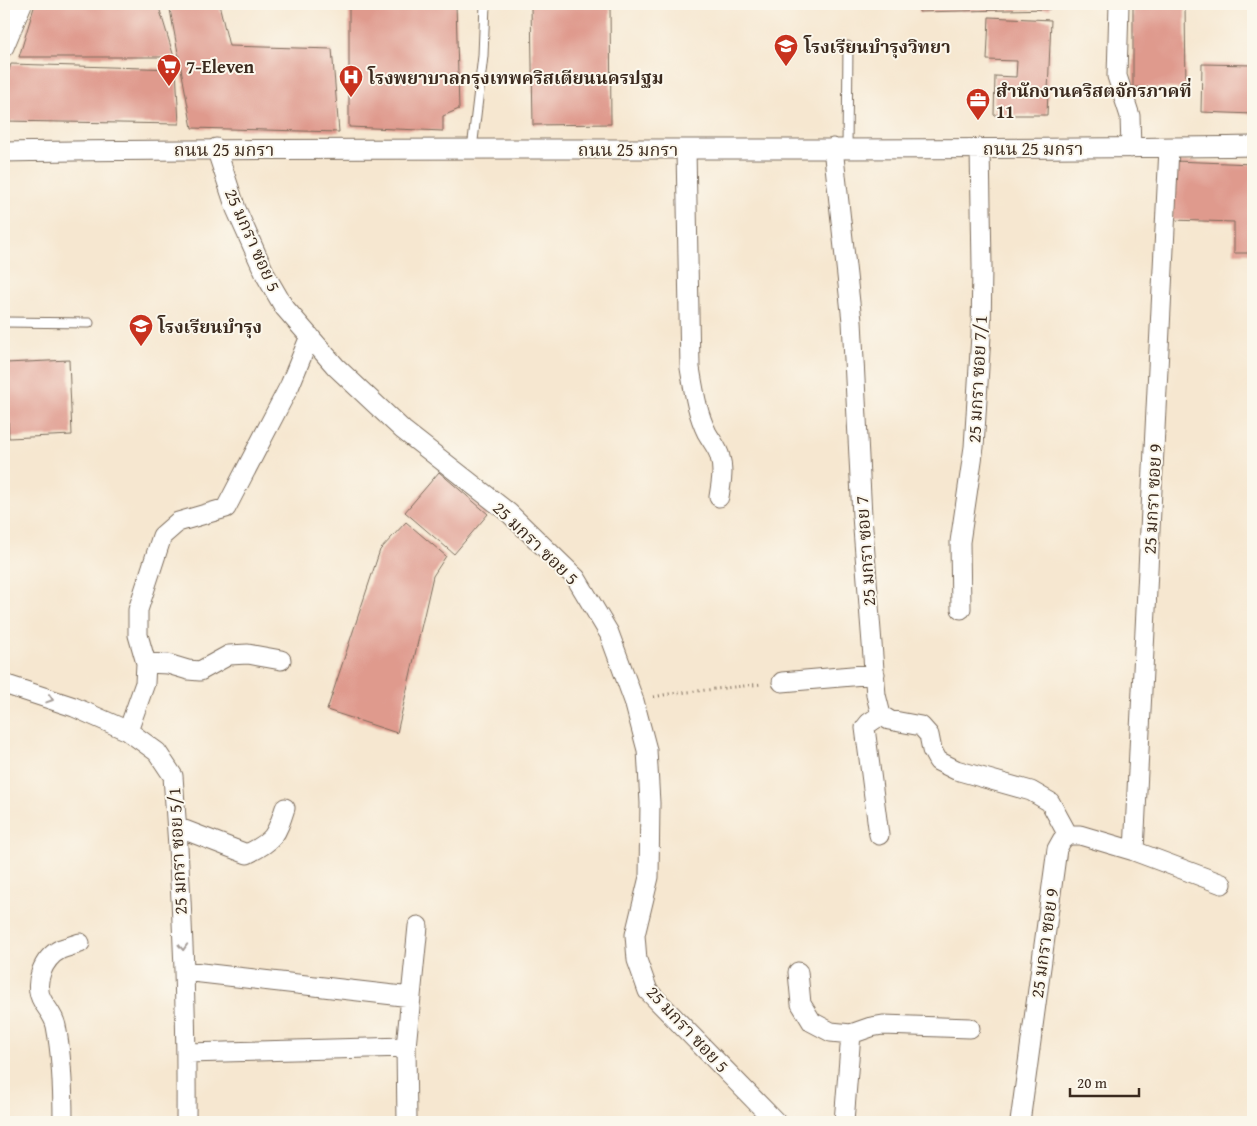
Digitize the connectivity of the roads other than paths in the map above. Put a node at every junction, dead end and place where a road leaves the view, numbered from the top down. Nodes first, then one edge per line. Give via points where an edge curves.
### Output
1 (22, 4) edge
2 (484, 4) edge
3 (1119, 4) edge
4 (848, 46) dead end
5 (4, 47) edge
6 (1253, 146) edge
7 (216, 148) junction
8 (840, 148) junction
9 (980, 148) junction
10 (1131, 148) junction
11 (1169, 148) junction
12 (472, 149) junction
13 (686, 149) junction
14 (4, 152) edge
15 (4, 322) edge
16 (89, 323) dead end
17 (310, 336) junction
18 (719, 497) dead end
19 (961, 609) dead end
20 (281, 660) dead end
21 (146, 663) junction
22 (875, 674) junction
23 (782, 682) road end
24 (4, 684) edge
25 (881, 715) junction
26 (128, 731) junction
27 (285, 808) dead end
28 (177, 828) junction
29 (879, 835) dead end
30 (1068, 835) junction
31 (1134, 851) junction
32 (1222, 884) dead end
33 (418, 926) dead end
34 (80, 943) dead end
35 (184, 971) junction
36 (798, 972) dead end
37 (411, 997) junction
38 (970, 1028) dead end
39 (851, 1034) junction
40 (406, 1047) junction
41 (187, 1053) junction
42 (63, 1122) edge
43 (186, 1122) edge
44 (407, 1122) edge
45 (776, 1122) edge
46 (844, 1122) edge
47 (1020, 1122) edge

1 - 5 street
2 - 12 lane via 483,56
3 - 10 street via 1117,76 1130,116
4 - 8 lane
6 - 11 street, ถนน 25 มกรา
7 - 12 street, ถนน 25 มกรา
7 - 14 street, ถนน 25 มกรา
7 - 17 street, 25 มกรา ซอย 5 via 236,209 266,276 284,306
8 - 9 street, ถนน 25 มกรา
8 - 13 street, ถนน 25 มกรา
8 - 22 street, 25 มกรา ซอย 7
9 - 10 street, ถนน 25 มกรา
9 - 19 street, 25 มกรา ซอย 7/1 via 981,335 974,446 960,542
10 - 11 street, ถนน 25 มกรา
11 - 31 street, 25 มกรา ซอย 9
12 - 13 street, ถนน 25 มกรา
13 - 18 street via 690,368 699,414 721,459
15 - 16 lane
17 - 21 street via 290,385 226,508 178,522 162,536 138,610 138,635
17 - 45 street, 25 มกรา ซอย 5 via 336,367 403,430 509,513 576,578 609,633 634,701 647,750 649,877 635,935 637,960 648,992
20 - 21 street via 248,654 229,656 200,671
21 - 26 street via 145,683
22 - 23 street
22 - 25 street, 25 มกรา ซอย 7
24 -> 26 street, 25 มกรา ซอย 5/1 via 74,707
25 - 29 street via 865,728
25 - 30 street via 889,720 921,726 929,735 938,761 956,770 1031,791 1050,802
26 - 28 street, 25 มกรา ซอย 5/1 via 157,752 173,776
27 - 28 street via 278,830 266,845 247,854
28 -> 35 street, 25 มกรา ซอย 5/1
30 - 31 street via 1080,835
30 - 47 street, 25 มกรา ซอย 9 via 1057,849
31 - 32 street
33 - 37 street
34 - 42 street via 60,950 45,963 38,984 43,1002 55,1023 63,1080
35 - 37 street
35 - 41 street, 25 มกรา ซอย 5/1
36 - 39 street via 801,1004 812,1022 831,1032
37 - 40 street
38 - 39 street via 883,1025
39 - 46 street
40 - 41 street
40 - 44 street
41 - 43 street, 25 มกรา ซอย 5/1

